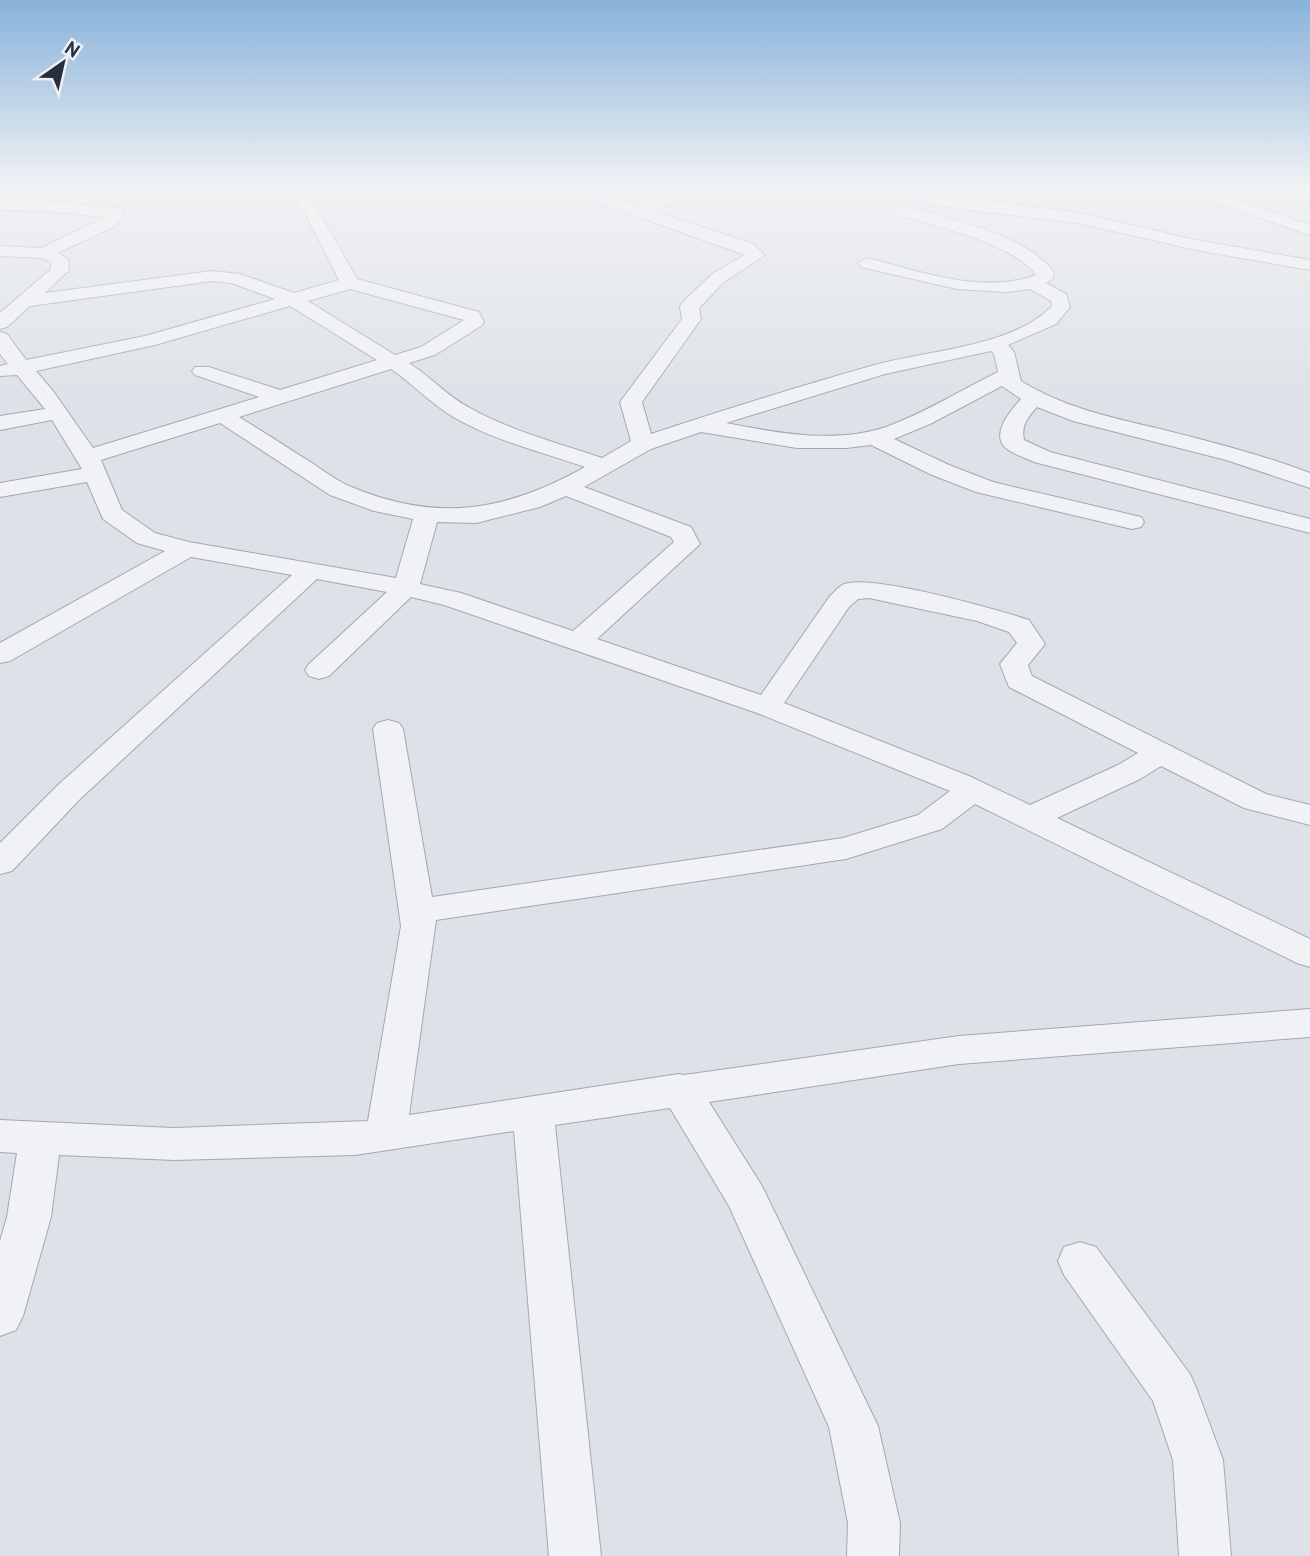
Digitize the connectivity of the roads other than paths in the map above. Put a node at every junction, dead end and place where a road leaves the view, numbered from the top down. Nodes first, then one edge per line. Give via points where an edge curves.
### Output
1 (59, 260) edge
2 (335, 260) edge
3 (748, 260) edge
4 (1031, 260) edge
5 (1279, 260) edge
6 (867, 263) dead end
7 (1310, 265) edge
8 (350, 282) junction
9 (1034, 284) junction
10 (292, 299) junction
11 (26, 302) junction
12 (0, 323) edge
13 (0, 338) edge
14 (994, 343) junction
15 (393, 362) junction
16 (11, 369) edge
17 (202, 372) dead end
18 (1009, 374) junction
19 (280, 397) junction
20 (1033, 398) junction
21 (58, 413) junction
22 (222, 415) junction
23 (0, 423) edge
24 (700, 425) junction
25 (872, 436) junction
26 (643, 444) junction
27 (602, 465) junction
28 (92, 466) junction
29 (1310, 481) edge
30 (565, 488) junction
31 (0, 490) edge
32 (427, 514) junction
33 (1132, 522) dead end
34 (1310, 526) edge
35 (187, 549) junction
36 (312, 570) junction
37 (406, 588) junction
38 (578, 642) junction
39 (0, 655) edge
40 (318, 670) dead end
41 (767, 707) junction
42 (388, 729) dead end
43 (1160, 753) junction
44 (972, 790) junction
45 (1310, 815) edge
46 (1030, 818) junction
47 (0, 863) edge
48 (416, 911) junction
49 (1310, 954) edge
50 (1310, 1023) edge
51 (679, 1089) junction
52 (533, 1112) junction
53 (386, 1135) junction
54 (20, 1137) edge
55 (1080, 1261) dead end
56 (0, 1316) edge
57 (575, 1556) edge
58 (873, 1556) edge
59 (1205, 1556) edge

1 - 11 street via 60,270
2 - 8 street
3 - 26 street via 718,278 689,307 692,319 631,402
4 - 9 street via 1045,272
5 - 7 street
6 - 9 street via 936,283
8 - 10 street
8 - 15 street via 472,316 474,322 428,351
9 - 14 street via 1060,298 1061,307 1049,320
10 - 11 street via 234,278 212,276
10 - 15 street
10 - 16 street via 148,341
11 - 12 street
13 - 16 street
14 - 18 street via 1004,352
14 - 24 street via 881,369
15 - 19 street
15 - 27 street via 464,414
16 - 21 street
17 - 19 street
18 - 20 street via 1011,384
18 - 25 street via 892,432
19 - 22 street
20 - 29 street via 1067,414 1213,449
20 - 34 street via 1013,422 1010,434 1014,444 1042,457
21 - 23 street
21 - 28 street
22 - 28 street
22 - 32 street via 338,490 383,506
24 - 25 street via 799,441
24 - 26 street
25 - 33 street via 966,481
26 - 27 street
27 - 30 street
28 - 31 street
28 - 35 street via 111,514 145,538
30 - 32 street via 475,516
30 - 38 street via 682,533 687,544
32 - 37 street
35 - 36 street
35 - 39 street
36 - 37 street
36 - 47 street via 69,792
37 - 38 street
37 - 40 street
38 - 41 street
41 - 43 street via 839,602 850,592 869,590 984,614 1019,626 1031,644 1014,664 1019,681
41 - 44 street
42 - 48 street
43 - 45 street via 1255,802
43 - 46 street
44 - 46 street
44 - 48 street via 930,822 846,848
46 - 49 street
48 - 53 street via 419,926
50 - 51 street via 959,1050
51 - 52 street
51 - 58 street via 747,1198 853,1426 874,1523
52 - 53 street
52 - 57 street
53 - 54 street via 174,1144
54 - 56 street via 29,1217
55 - 59 street via 1173,1390 1198,1460

